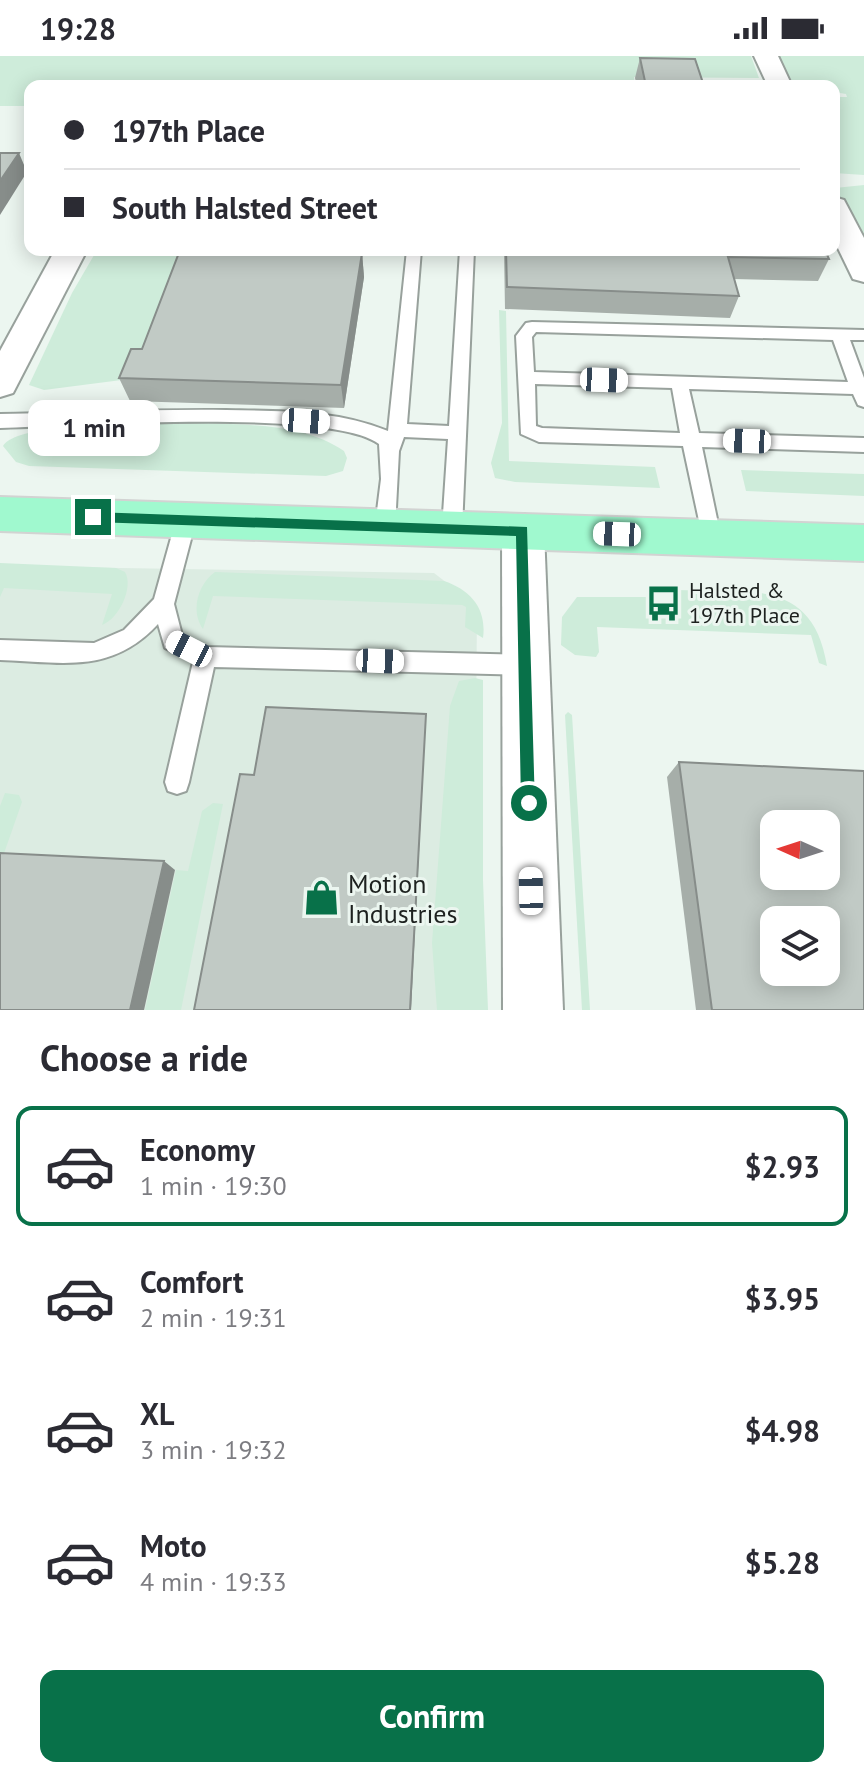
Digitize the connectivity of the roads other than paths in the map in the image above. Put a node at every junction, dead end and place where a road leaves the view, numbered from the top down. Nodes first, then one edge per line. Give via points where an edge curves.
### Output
1 (766, 56) edge
2 (777, 80) edge
3 (840, 219) edge
4 (68, 256) edge
5 (413, 256) edge
6 (467, 256) edge
7 (864, 272) edge
8 (839, 334) junction
9 (864, 335) edge
10 (526, 378) junction
11 (679, 382) junction
12 (0, 384) edge
13 (861, 394) edge
14 (0, 421) edge
15 (457, 433) junction
16 (394, 439) junction
17 (691, 439) junction
18 (864, 445) edge
19 (0, 514) edge
20 (186, 520) junction
21 (385, 527) junction
22 (452, 529) junction
23 (523, 531) junction
24 (711, 538) junction
25 (864, 543) edge
26 (163, 604) junction
27 (0, 650) edge
28 (205, 657) junction
29 (526, 665) junction
30 (177, 782) dead end
31 (533, 1010) edge

1 - 2 street
3 - 7 street
4 - 12 street
5 - 16 lane
6 - 15 lane
8 - 9 lane
8 - 10 lane via 532,327 524,336
8 - 13 lane
10 - 11 lane
10 - 17 lane via 527,429 539,435
11 - 13 lane
11 - 17 lane
14 - 16 lane via 256,417 356,424
15 - 16 lane
15 - 22 lane
16 - 21 lane
17 - 18 lane
17 - 24 lane
19 - 20 main road
20 - 21 main road
20 - 26 lane
21 - 22 main road
22 - 23 main road
23 - 24 main road
23 - 29 street
24 - 25 main road
26 - 27 lane via 132,637 95,653
26 - 28 lane via 173,641
28 - 29 lane
28 - 30 lane
29 - 31 street

